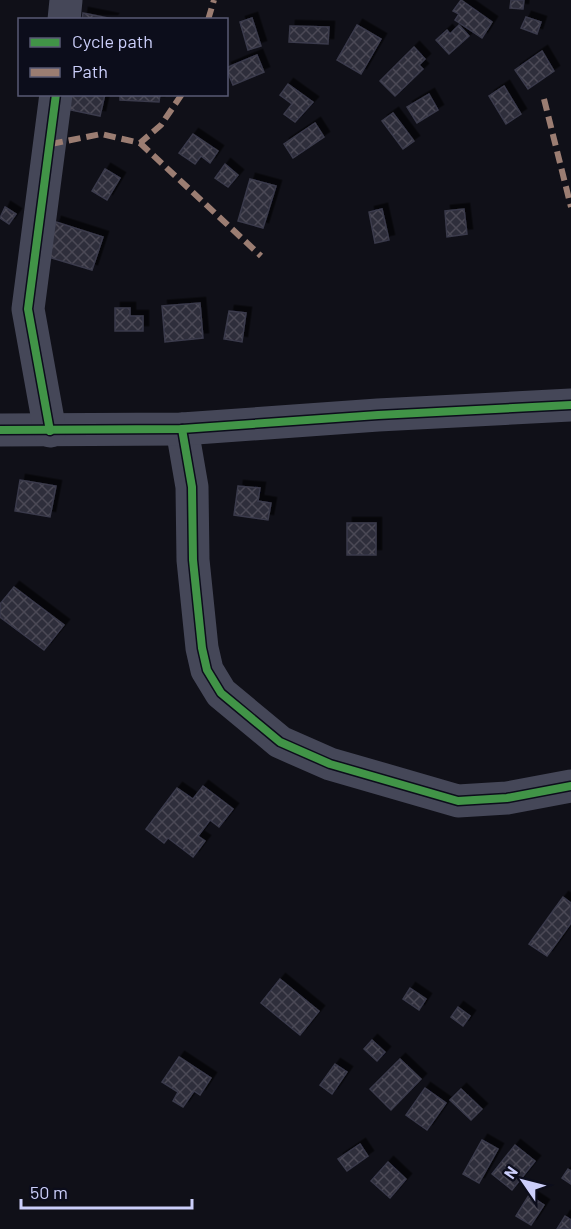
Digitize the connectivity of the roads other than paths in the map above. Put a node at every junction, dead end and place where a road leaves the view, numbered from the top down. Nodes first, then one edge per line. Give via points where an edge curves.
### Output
1 (66, 0) edge
2 (64, 18) edge
3 (56, 96) edge
4 (571, 405) edge
5 (182, 429) junction
6 (0, 430) edge
7 (50, 431) junction
8 (571, 786) edge

1 - 2 street
3 - 7 street via 28,309
4 - 5 street
5 - 7 street
5 - 8 street via 192,487 193,560 202,648 207,670 221,693 280,742 330,764 458,801 507,798
6 - 7 street

